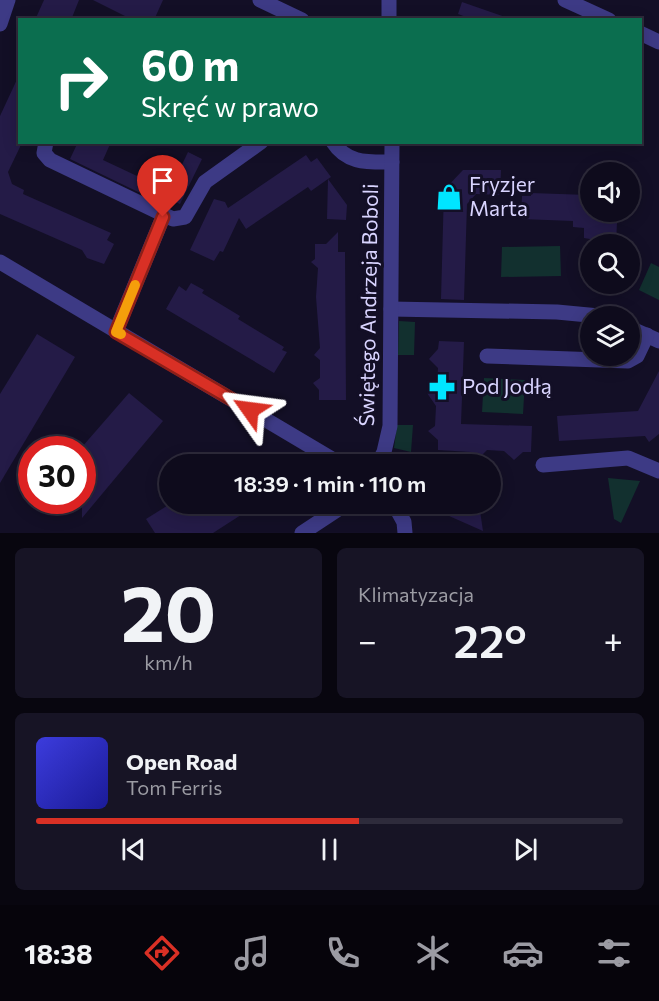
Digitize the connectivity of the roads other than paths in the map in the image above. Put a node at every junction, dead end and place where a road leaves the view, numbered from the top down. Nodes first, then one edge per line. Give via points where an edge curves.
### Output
1 (8, 0) edge
2 (260, 0) edge
3 (389, 0) edge
4 (565, 0) edge
5 (298, 18) edge
6 (389, 18) edge
7 (605, 18) edge
8 (0, 24) edge
9 (642, 34) edge
10 (659, 42) edge
11 (46, 144) edge
12 (258, 144) edge
13 (334, 144) edge
14 (392, 144) edge
15 (392, 162) junction
16 (163, 217) junction
17 (0, 262) edge
18 (392, 309) junction
19 (580, 314) edge
20 (116, 332) junction
21 (653, 338) edge
22 (487, 356) dead end
23 (323, 454) edge
24 (383, 454) edge
25 (543, 465) dead end
26 (659, 471) edge
27 (331, 514) edge
28 (400, 514) edge
29 (302, 533) edge
30 (405, 533) edge

1 - 8 street
2 - 5 street
3 - 6 street
4 - 7 street
9 - 10 street
11 - 16 street via 44,153 50,160
12 - 16 street via 205,182 184,217
13 - 15 street via 341,154 360,162
14 - 15 street, Świętego Andrzeja Boboli
15 - 18 street, Świętego Andrzeja Boboli
16 - 20 street
17 - 20 street
18 - 19 street
18 - 24 street, Świętego Andrzeja Boboli via 390,426
20 - 23 street
21 - 22 street via 628,361
25 - 26 street via 628,458
27 - 29 street
28 - 30 street

